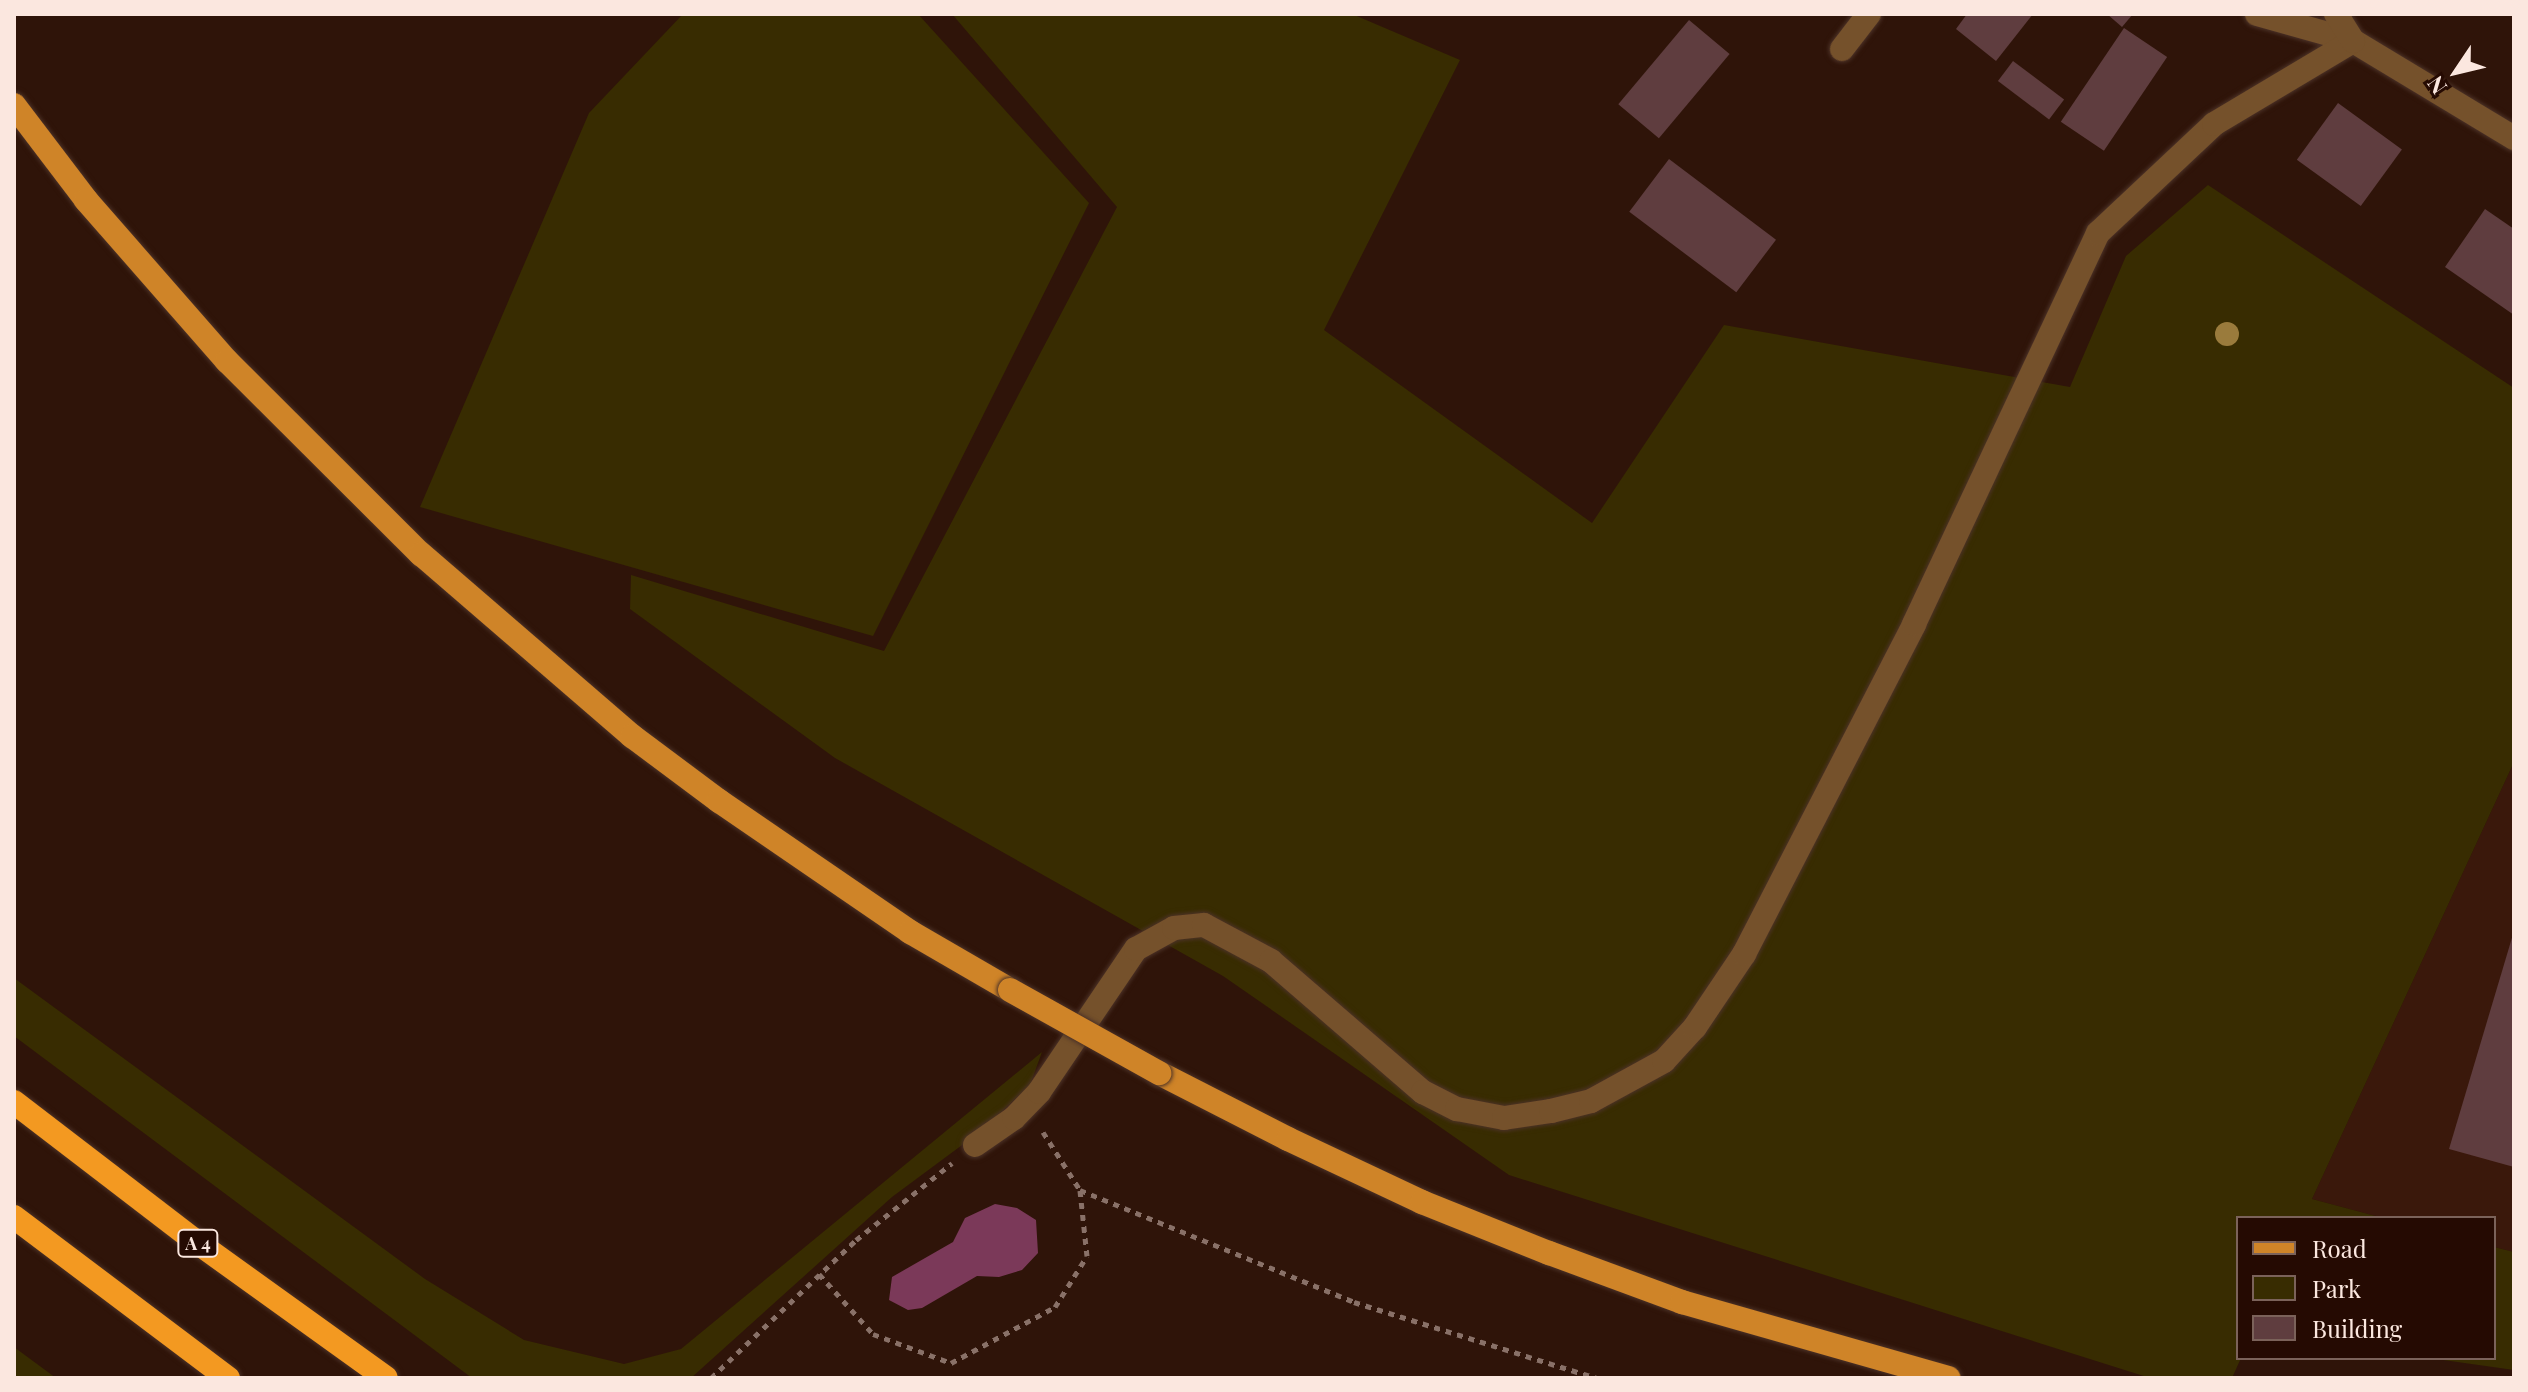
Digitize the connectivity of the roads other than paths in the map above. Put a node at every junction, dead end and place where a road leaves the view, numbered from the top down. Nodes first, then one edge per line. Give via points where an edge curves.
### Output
1 (1869, 14) edge
2 (2257, 14) edge
3 (2336, 14) edge
4 (2353, 41) junction
5 (1842, 49) dead end
6 (14, 105) edge
7 (2514, 138) edge
8 (14, 1102) edge
9 (975, 1145) road end
10 (14, 1217) edge
11 (228, 1378) edge
12 (386, 1378) edge
13 (1948, 1378) edge

1 - 5 street
2 - 4 street
3 - 4 street
4 - 7 street
4 - 9 street via 2214,124 2098,233 1914,624 1751,940 1695,1027 1664,1061 1591,1101 1551,1111 1504,1118 1457,1109 1423,1092 1271,961 1204,925 1174,928 1136,949 1027,1104
6 - 13 main road, bridge via 86,200 227,361 421,554 632,736 910,932 1159,1073 1422,1202 1682,1302
8 - 12 highway, A 4
10 - 11 highway

